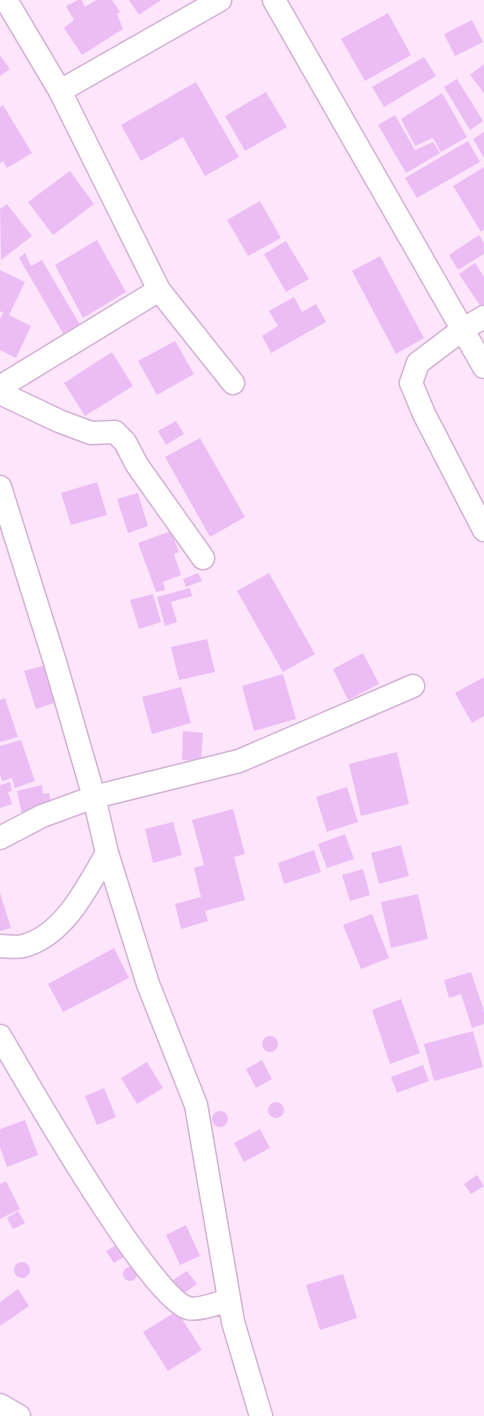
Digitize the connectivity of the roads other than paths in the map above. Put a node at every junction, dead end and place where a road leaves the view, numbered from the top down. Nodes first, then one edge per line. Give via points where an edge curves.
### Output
1 (220, 0) edge
2 (274, 0) edge
3 (7, 15) edge
4 (60, 91) junction
5 (159, 290) junction
6 (484, 317) edge
7 (462, 329) junction
8 (484, 367) edge
9 (233, 383) dead end
10 (0, 387) edge
11 (0, 393) edge
12 (0, 487) edge
13 (484, 530) edge
14 (203, 558) dead end
15 (413, 686) dead end
16 (94, 797) junction
17 (0, 838) edge
18 (107, 853) junction
19 (0, 946) edge
20 (0, 1036) edge
21 (229, 1300) junction
22 (0, 1405) edge
23 (19, 1416) edge
24 (261, 1416) edge

1 - 4 street
2 - 7 street
3 - 4 street
4 - 5 street
5 - 9 street
5 - 10 street
6 - 7 street
7 - 8 street
7 - 13 street via 418,364 411,383
11 - 14 street via 91,433 115,432
12 - 16 street
15 - 16 street via 239,762
16 - 17 street via 42,816
16 - 18 street
18 - 19 street via 81,898 57,927 21,947
18 - 21 street via 148,984 196,1106
20 - 21 street via 125,1238 157,1282 188,1308
21 - 24 street via 232,1322
22 - 23 street

